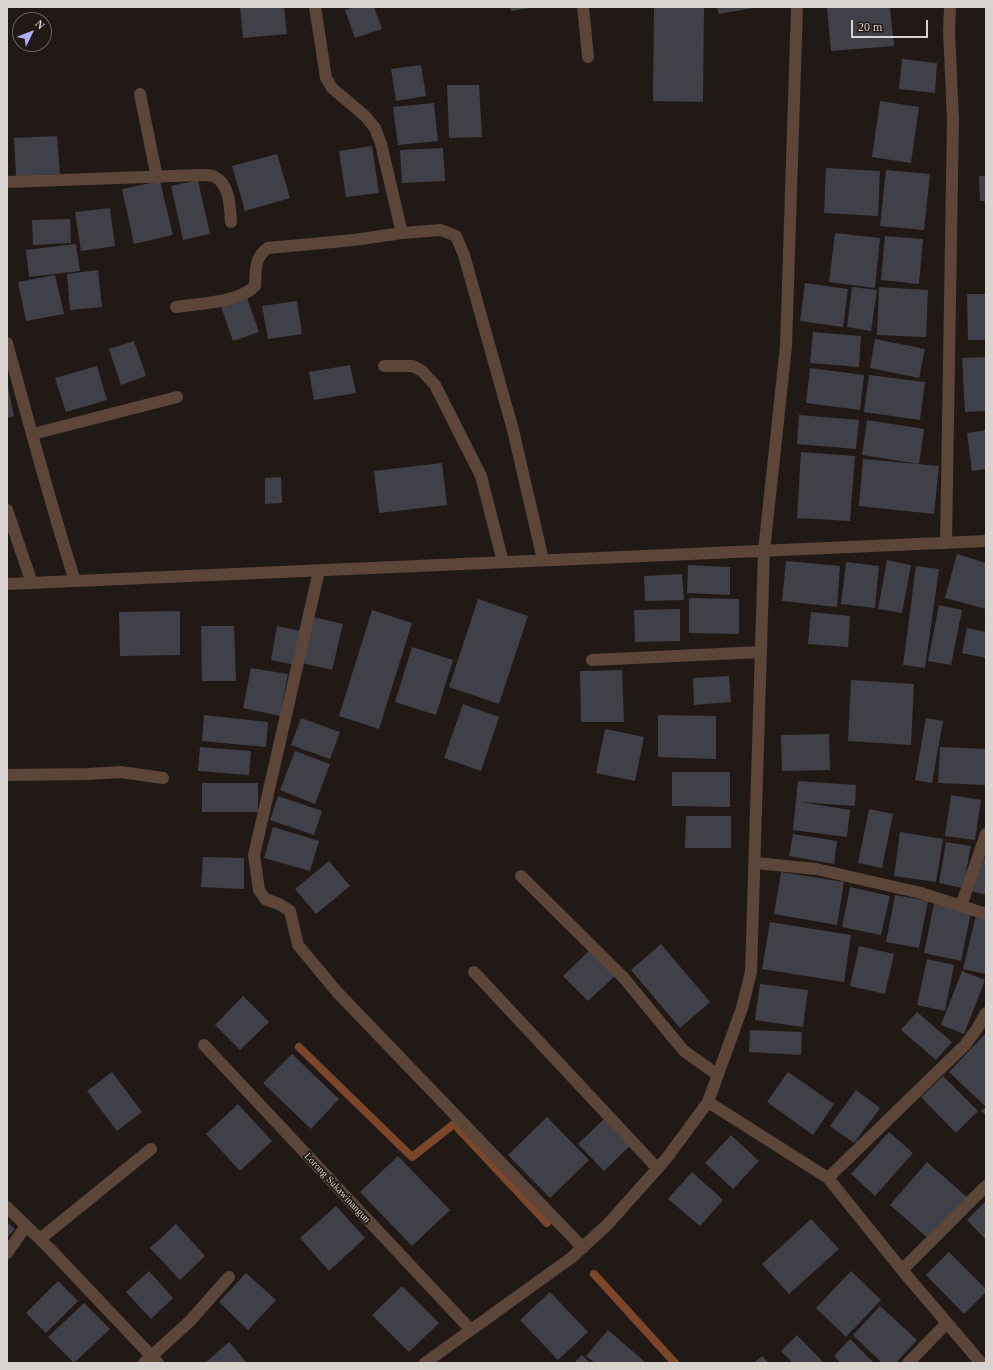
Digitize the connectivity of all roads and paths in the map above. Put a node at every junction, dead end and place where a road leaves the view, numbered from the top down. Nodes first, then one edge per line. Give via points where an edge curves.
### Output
1 (314, 7) edge
2 (584, 7) edge
3 (797, 7) edge
4 (950, 7) edge
5 (588, 57) dead end
6 (140, 94) dead end
7 (157, 178) junction
8 (7, 182) edge
9 (231, 222) dead end
10 (402, 233) junction
11 (176, 307) dead end
12 (7, 343) edge
13 (384, 366) dead end
14 (177, 397) dead end
15 (33, 434) junction
16 (7, 510) edge
17 (986, 541) edge
18 (946, 543) junction
19 (764, 551) junction
20 (543, 560) junction
21 (503, 562) junction
22 (319, 571) junction
23 (75, 581) junction
24 (32, 583) junction
25 (7, 584) edge
26 (761, 652) junction
27 (592, 660) dead end
28 (7, 775) edge
29 (163, 778) dead end
30 (986, 834) edge
31 (756, 863) junction
32 (521, 876) dead end
33 (961, 906) junction
34 (986, 914) edge
35 (474, 972) dead end
36 (986, 1013) edge
37 (204, 1045) dead end
38 (718, 1075) junction
39 (708, 1102) junction
40 (151, 1149) dead end
41 (658, 1168) junction
42 (828, 1178) junction
43 (986, 1186) edge
44 (7, 1207) edge
45 (26, 1226) junction
46 (40, 1239) junction
47 (583, 1248) junction
48 (7, 1253) edge
49 (902, 1270) junction
50 (229, 1277) dead end
51 (947, 1323) junction
52 (470, 1330) junction
53 (151, 1361) edge
54 (425, 1363) edge
55 (908, 1363) edge
56 (981, 1363) edge

1 - 10 street via 326,78 332,88 375,128
2 - 5 street
3 - 19 street via 786,346
4 - 18 street via 953,119
6 - 7 street
7 - 8 street
7 - 9 street via 213,176 226,190
10 - 11 street via 268,248 256,261 255,286 248,293 238,298
10 - 20 street via 441,230 456,236 464,255 513,430
12 - 15 street
13 - 21 street via 413,366 422,371 435,385 481,476
14 - 15 street
15 - 23 street
16 - 24 street
17 - 18 street
18 - 19 street
19 - 20 street
19 - 26 street
20 - 21 street
21 - 22 street
22 - 23 street
22 - 47 street via 254,855 259,890 265,899 290,911 298,945 337,992
23 - 24 street
24 - 25 street
26 - 27 street
26 - 31 street
28 - 29 street via 121,772
30 - 33 street
31 - 33 street via 816,869 921,893
31 - 38 street via 751,972 742,1008
32 - 38 street via 623,977 684,1051
33 - 34 street
35 - 41 street
36 - 42 street via 965,1045
37 - 52 street, Lorong Sukawinangun
38 - 39 street
39 - 41 street
39 - 42 street
40 - 46 street
41 - 47 street
42 - 49 street
43 - 49 street
44 - 45 street
45 - 46 street
45 - 48 street
46 - 53 street
47 - 52 street
49 - 51 street
50 - 53 street
51 - 55 street
51 - 56 street
52 - 54 street

